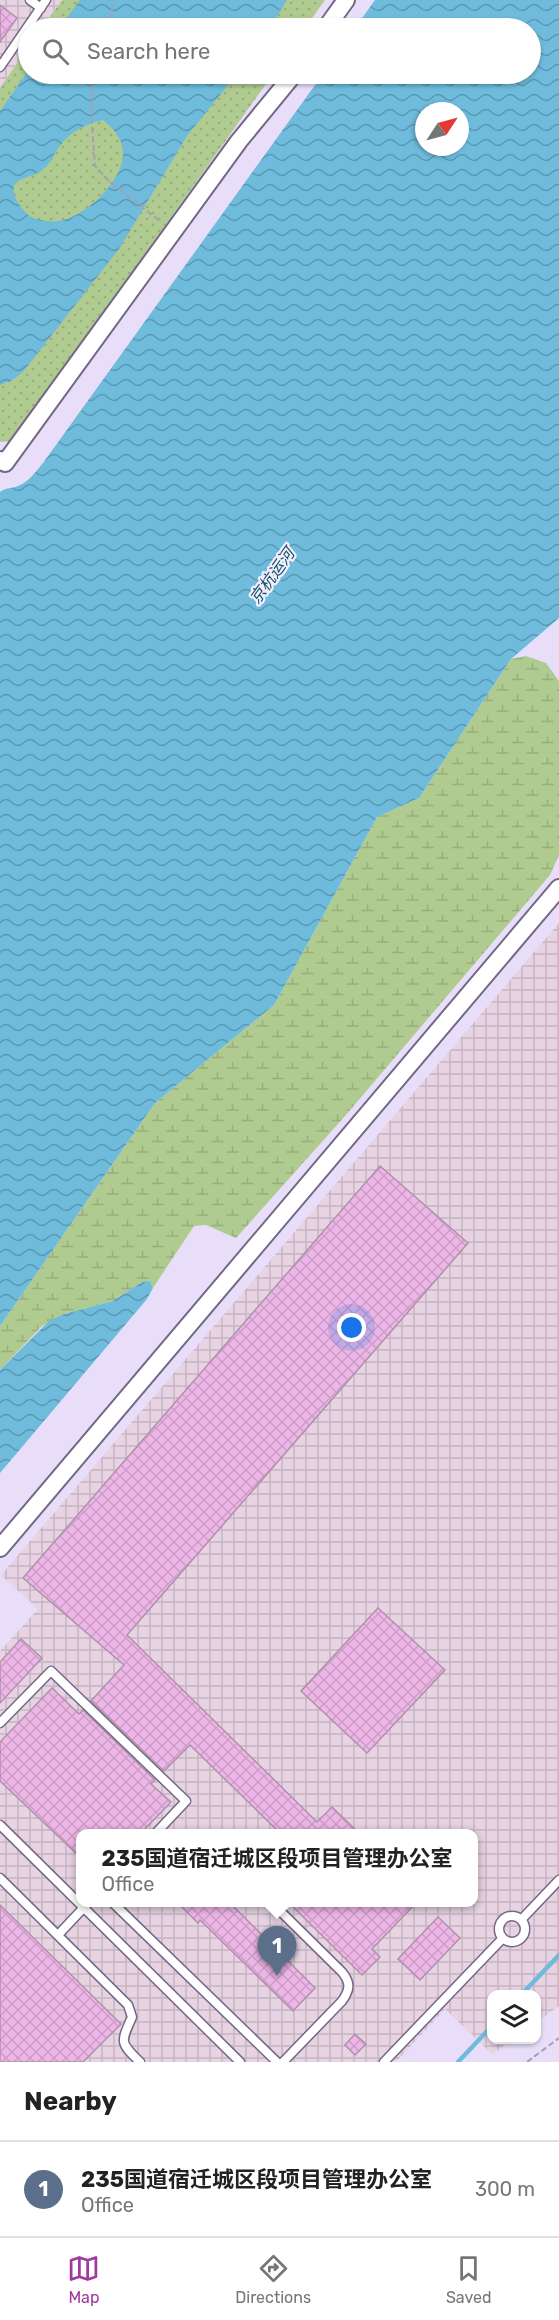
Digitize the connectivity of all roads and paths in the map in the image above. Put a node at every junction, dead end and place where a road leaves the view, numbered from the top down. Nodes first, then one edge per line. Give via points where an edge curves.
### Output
1 (30, 0) edge
2 (113, 0) edge
3 (346, 0) edge
4 (44, 4) edge
5 (34, 18) edge
6 (111, 18) edge
7 (333, 18) edge
8 (18, 41) edge
9 (0, 67) edge
10 (92, 84) edge
11 (286, 84) edge
12 (148, 212) dead end
13 (2, 461) edge
14 (559, 888) edge
15 (0, 1548) edge
16 (0, 1723) edge
17 (1, 1828) edge
18 (159, 1829) edge
19 (0, 1878) edge
20 (559, 1880) edge
21 (76, 1896) edge
22 (84, 1907) edge
23 (88, 1907) edge
24 (117, 1907) edge
25 (277, 1907) edge
26 (521, 1920) junction
27 (58, 1935) junction
28 (503, 1938) junction
29 (559, 2038) edge
30 (140, 2062) edge
31 (240, 2062) edge
32 (277, 2062) edge
33 (283, 2062) edge
34 (384, 2062) edge
35 (527, 2062) edge

1 - 4 lane
2 - 6 path
3 - 7 street
4 - 5 lane
8 - 9 lane
10 - 12 path via 95,166
11 - 13 street via 239,141
14 - 15 street
16 - 18 lane via 51,1671 186,1801
17 - 21 lane
19 - 27 lane
20 - 26 lane
22 - 27 lane
23 - 31 lane
24 - 32 lane
25 - 33 lane via 342,1972 349,1985 342,2001
26 - 28 lane via 525,1929 519,1939
26 - 28 lane via 511,1916 503,1919 499,1927
27 - 30 lane via 128,2006 132,2017 123,2043
28 - 34 lane
29 - 35 path

